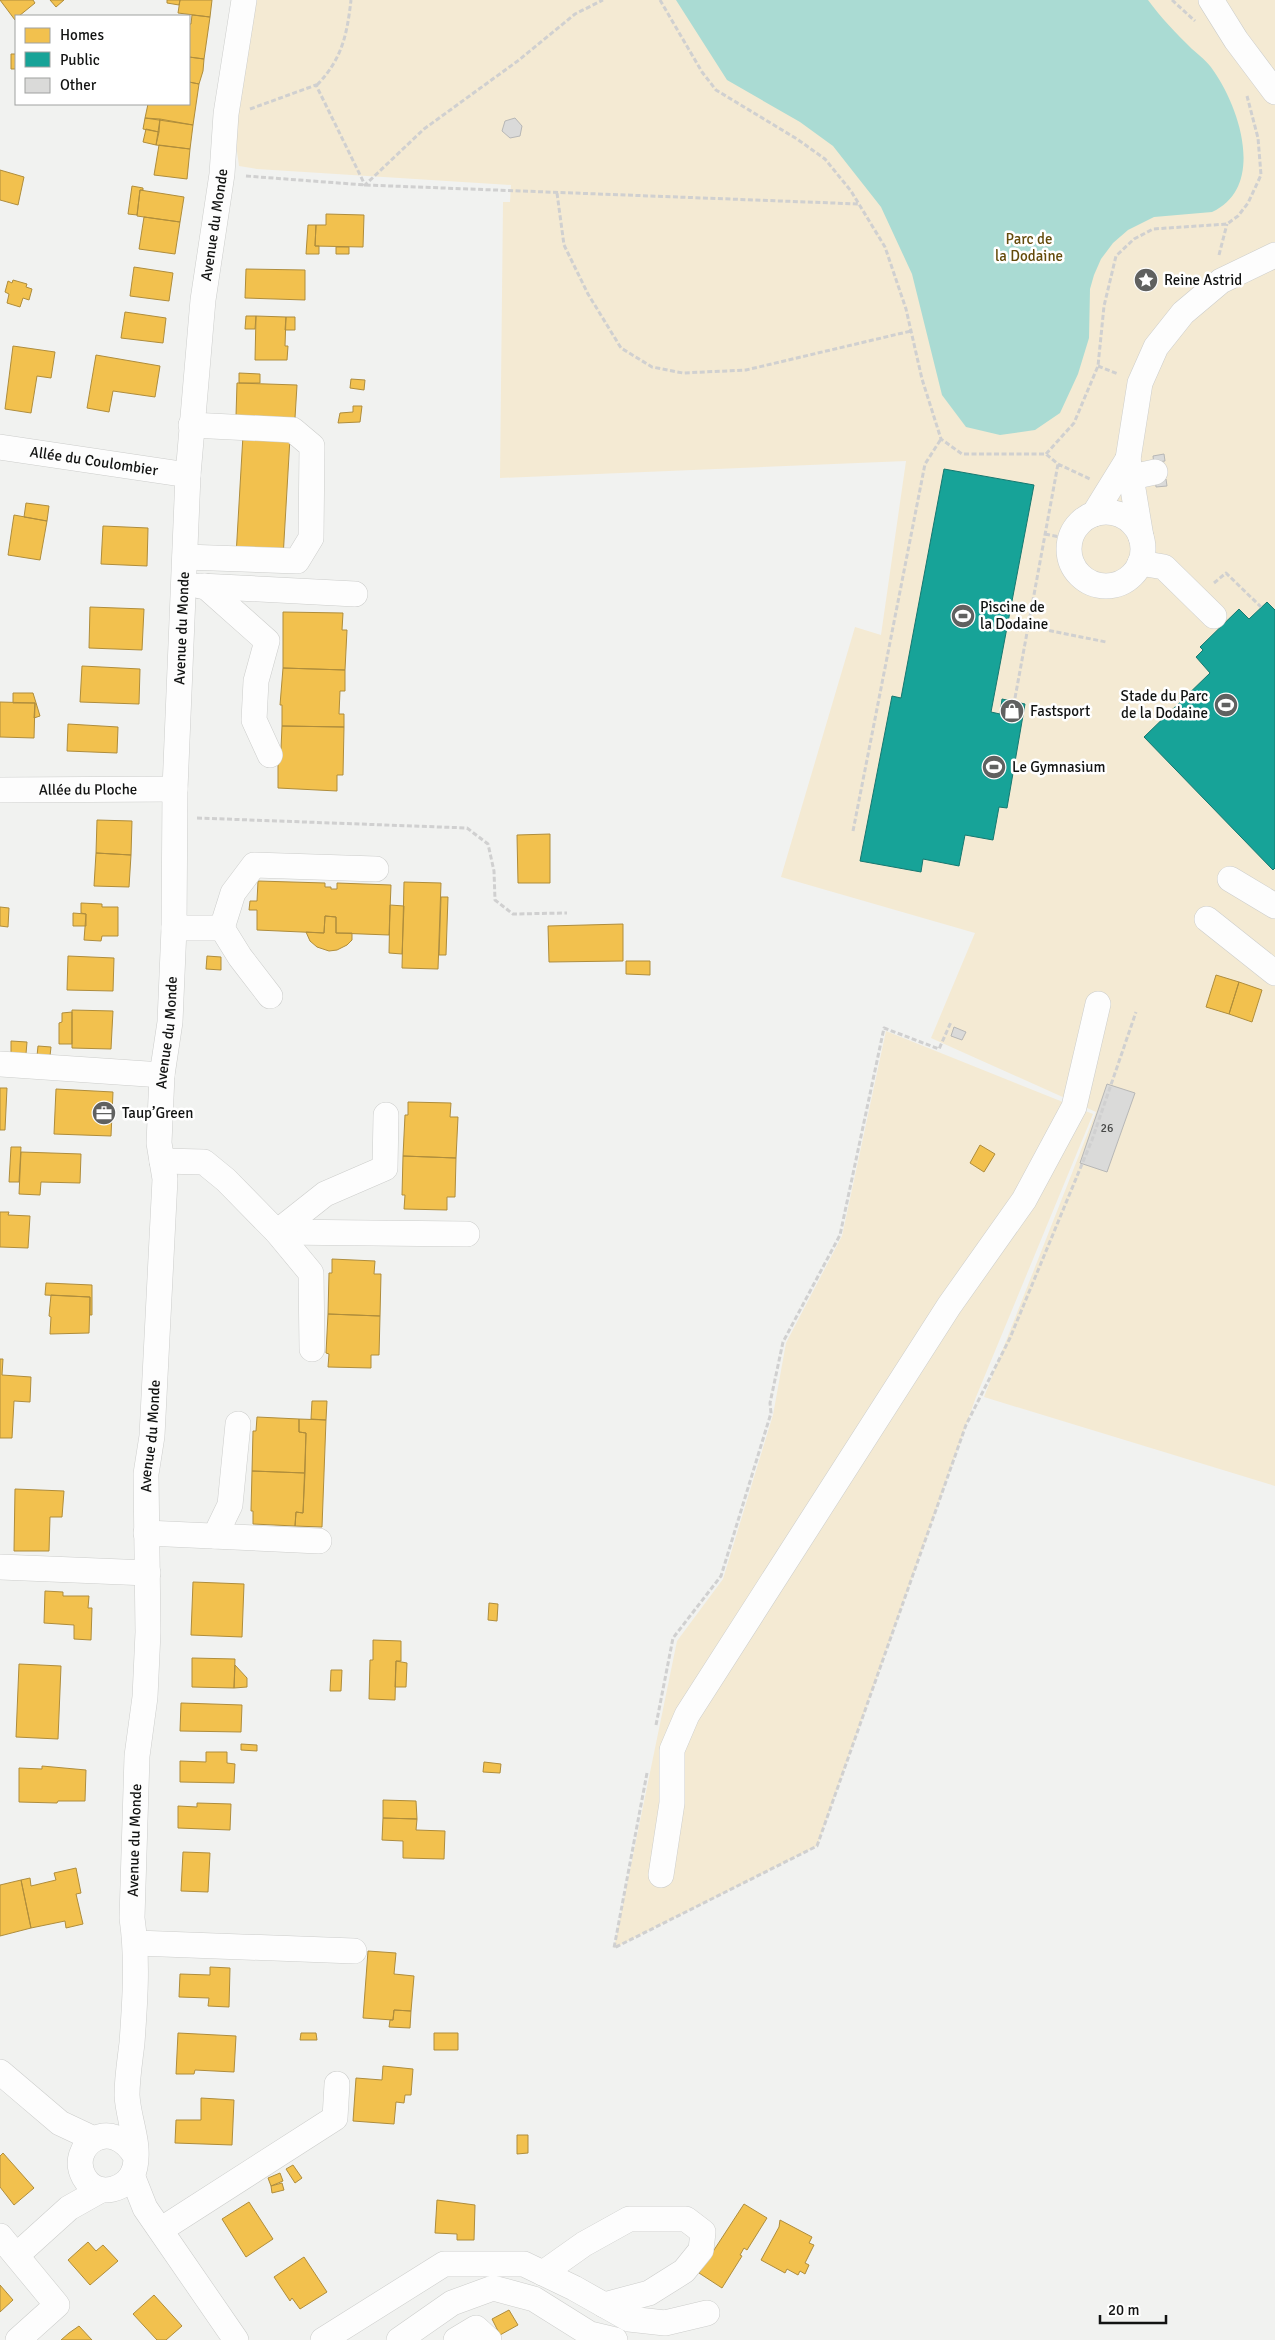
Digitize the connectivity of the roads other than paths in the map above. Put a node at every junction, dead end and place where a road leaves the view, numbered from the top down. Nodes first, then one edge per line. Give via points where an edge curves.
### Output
1 (244, 0) edge
2 (1211, 0) edge
3 (1275, 92) edge
4 (1272, 254) edge
5 (191, 425) junction
6 (0, 446) edge
7 (1148, 470) junction
8 (188, 475) junction
9 (1094, 514) junction
10 (1141, 537) junction
11 (185, 557) junction
12 (1140, 563) junction
13 (194, 586) junction
14 (355, 594) dead end
15 (1206, 608) road end
16 (270, 755) dead end
17 (175, 789) junction
18 (0, 790) edge
19 (376, 869) dead end
20 (1230, 879) dead end
21 (1275, 906) edge
22 (1207, 919) dead end
23 (174, 928) junction
24 (222, 928) junction
25 (1275, 973) edge
26 (270, 996) dead end
27 (1098, 1004) dead end
28 (0, 1064) edge
29 (162, 1074) junction
30 (386, 1115) dead end
31 (162, 1161) junction
32 (277, 1232) junction
33 (467, 1234) dead end
34 (312, 1349) dead end
35 (238, 1424) dead end
36 (146, 1533) junction
37 (215, 1536) junction
38 (319, 1541) dead end
39 (0, 1567) edge
40 (148, 1573) junction
41 (660, 1875) dead end
42 (136, 1943) junction
43 (354, 1951) dead end
44 (0, 2072) edge
45 (337, 2084) dead end
46 (127, 2096) junction
47 (95, 2165) junction
48 (134, 2166) junction
49 (145, 2208) junction
50 (162, 2229) junction
51 (0, 2236) edge
52 (17, 2255) junction
53 (542, 2273) junction
54 (604, 2305) junction
55 (707, 2313) dead end
56 (18, 2340) edge
57 (236, 2340) edge
58 (323, 2340) edge
59 (399, 2340) edge
60 (456, 2340) edge
61 (489, 2340) edge
62 (616, 2340) edge

1 - 5 street, Avenue du Monde via 226,114 222,174 203,300
2 - 3 street
4 - 7 street via 1221,281 1183,313 1156,347 1140,383
5 - 8 street, Avenue du Monde
5 - 11 street via 293,430 312,446 311,538 297,561
6 - 8 street, Allée du Coulombier
7 - 9 street via 1109,487
7 - 10 street
8 - 11 street, Avenue du Monde
9 - 10 street via 1114,513 1125,517
9 - 12 street via 1074,530 1070,540 1072,564 1079,574 1102,586 1114,585 1134,574
10 - 12 street
11 - 13 street, Avenue du Monde
12 - 15 street via 1164,567
13 - 14 street
13 - 16 street via 267,641 256,680 254,720
13 - 17 street, Avenue du Monde
17 - 18 street, Allée du Ploche
17 - 23 street, Avenue du Monde
19 - 24 street via 254,865 233,893
20 - 21 street
22 - 25 street
23 - 24 street
23 - 29 street, Avenue du Monde via 170,1022
24 - 26 street
27 - 41 street via 1074,1108 1024,1200 949,1306 688,1715 672,1750 672,1803
28 - 29 street
29 - 31 street, Avenue du Monde via 159,1143
30 - 32 street via 385,1168 325,1194
31 - 32 street via 204,1162
31 - 36 street, Avenue du Monde via 165,1179 152,1436 146,1474
32 - 33 street
32 - 34 street via 311,1273
35 - 37 street via 230,1505
36 - 37 street
36 - 40 street, Avenue du Monde
37 - 38 street
39 - 40 street
40 - 42 street, Avenue du Monde via 145,1697 137,1756 132,1918
42 - 43 street
42 - 46 street, Avenue du Monde
44 - 47 street via 60,2123
45 - 50 street via 335,2118
46 - 47 street, Avenue du Monde
46 - 48 street, Avenue du Monde via 134,2131
47 - 48 street via 123,2186
47 - 48 street via 115,2136 124,2141
47 - 49 street
47 - 52 street, Avenue du Monde via 69,2208
48 - 49 street
49 - 50 street
50 - 57 street
51 - 52 street
52 - 56 street via 57,2305
53 - 54 street
53 - 54 street via 629,2219 686,2219 704,2232 701,2250 684,2271 650,2293
53 - 58 street via 524,2264 444,2264
54 - 55 street via 629,2319 665,2323
59 - 62 street via 452,2303 494,2288 534,2299 590,2334
60 - 61 street via 476,2328

